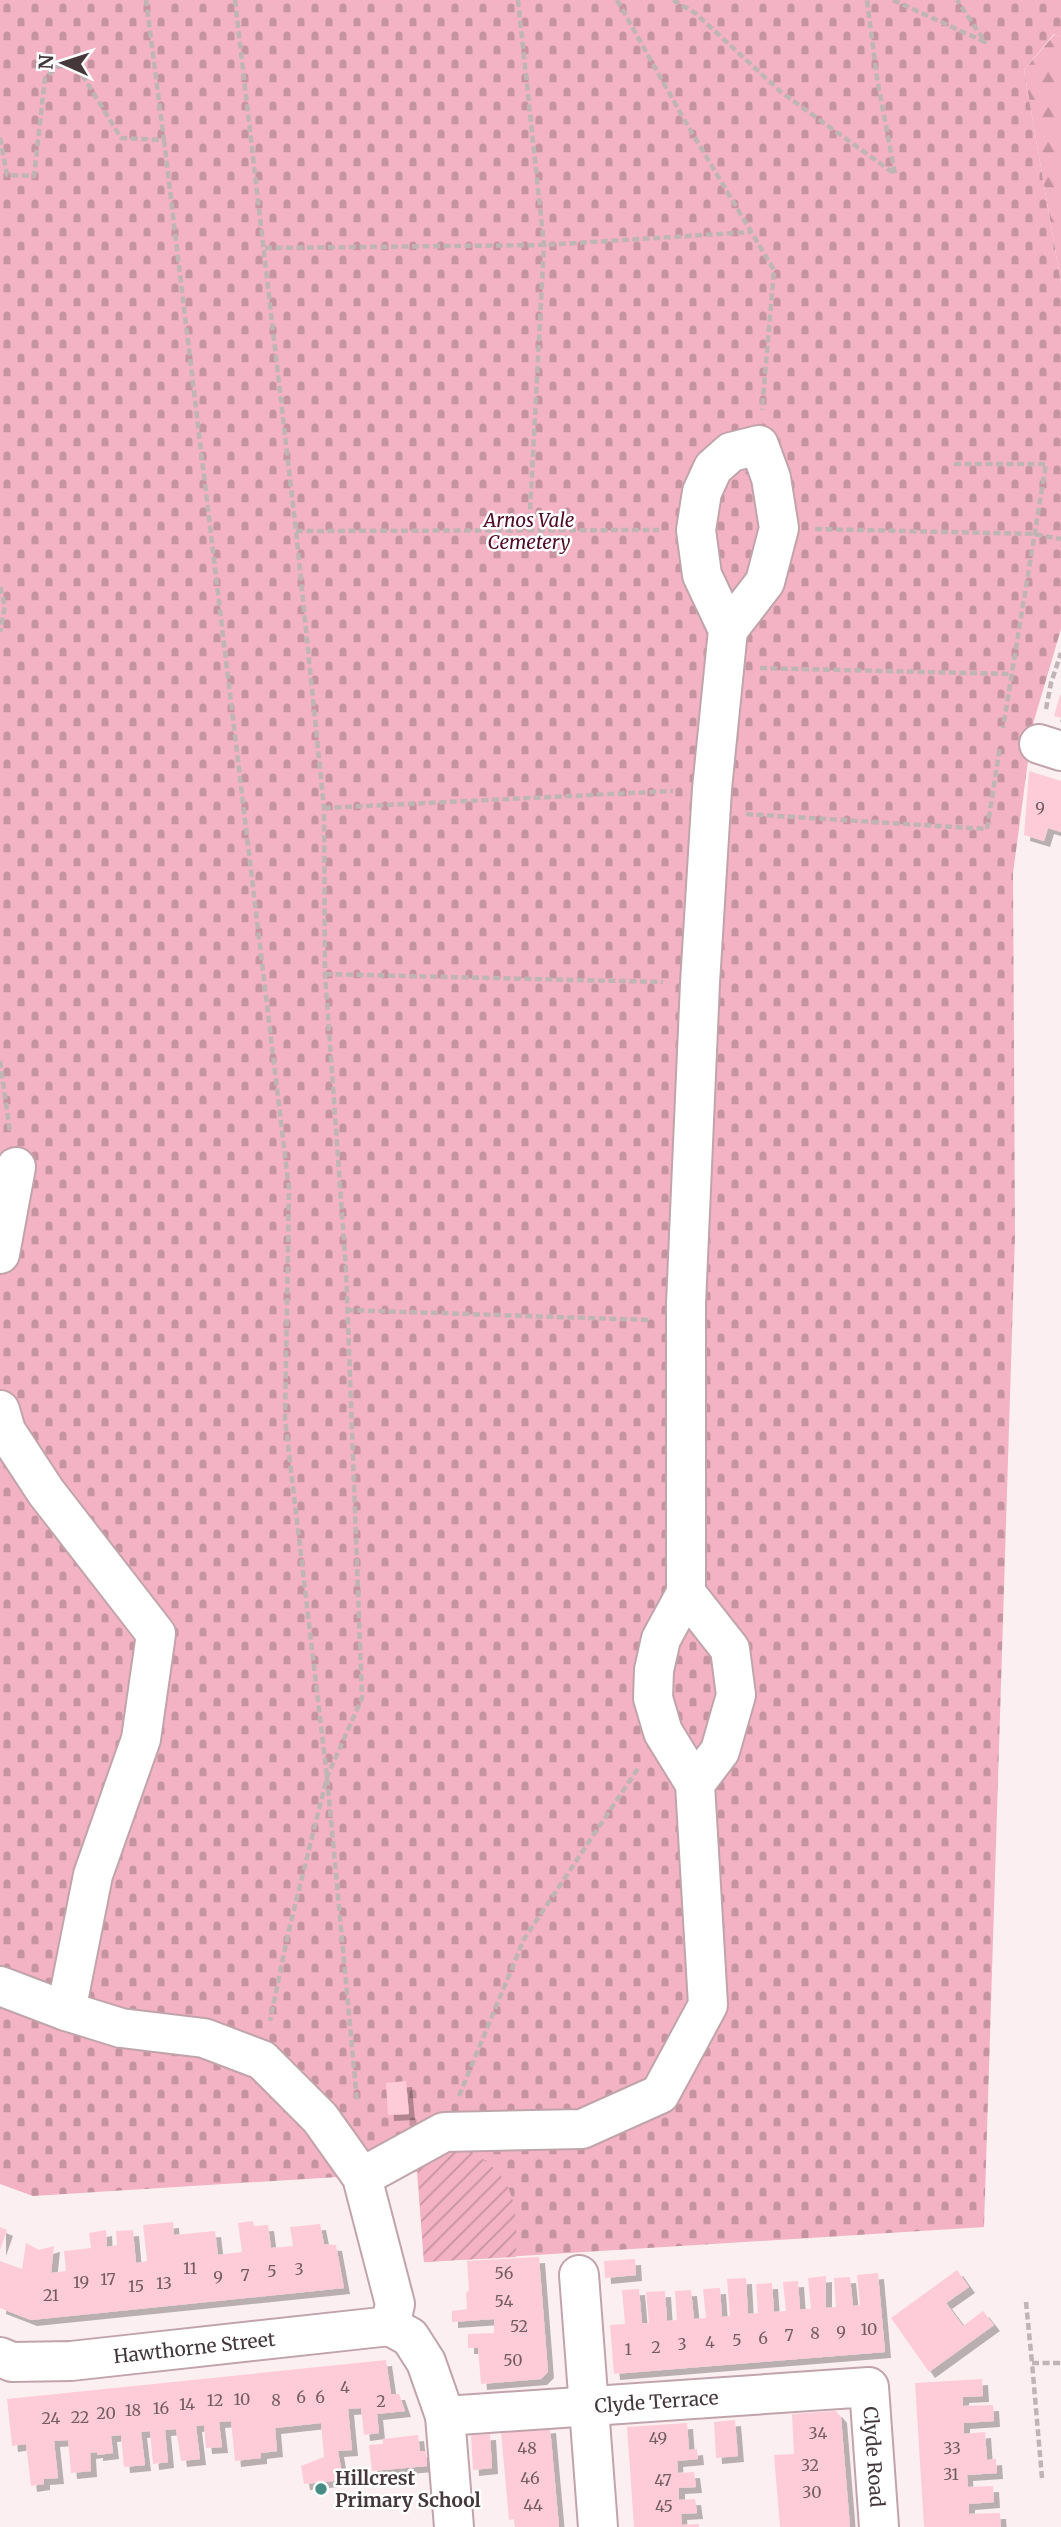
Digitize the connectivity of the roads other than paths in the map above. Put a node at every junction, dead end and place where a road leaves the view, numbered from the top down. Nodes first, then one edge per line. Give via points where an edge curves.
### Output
1 (728, 630) junction
2 (16, 1167) road end
3 (0, 1254) edge
4 (0, 1410) edge
5 (686, 1593) junction
6 (695, 1784) junction
7 (0, 1986) edge
8 (66, 2011) junction
9 (362, 2177) junction
10 (579, 2275) dead end
11 (390, 2326) junction
12 (0, 2357) edge
13 (869, 2386) joint
14 (589, 2405) junction
15 (447, 2432) junction
16 (454, 2527) edge
17 (598, 2527) edge
18 (879, 2527) edge

1 - 1 street via 765,582 779,528 772,478 760,445 731,452 713,468 702,492 696,530 702,575
1 - 5 street via 711,800 700,983 686,1321
2 - 3 street
4 - 8 street via 6,1431 46,1492 156,1634 141,1739 93,1875
5 - 6 street via 661,1639 653,1698 663,1732
5 - 6 street via 730,1649 736,1695 720,1751
6 - 9 street via 708,2005 660,2094 582,2129 444,2132
7 - 8 street
8 - 9 street via 121,2028 204,2038 262,2060 320,2118
9 - 11 street via 395,2304
10 - 14 street
11 - 12 street, Hawthorne Street via 71,2361
11 - 15 street via 410,2337 426,2362
13 - 14 street, Clyde Terrace
13 - 18 street, Clyde Road
14 - 15 street, Clyde Terrace
14 - 17 street
15 - 16 street

